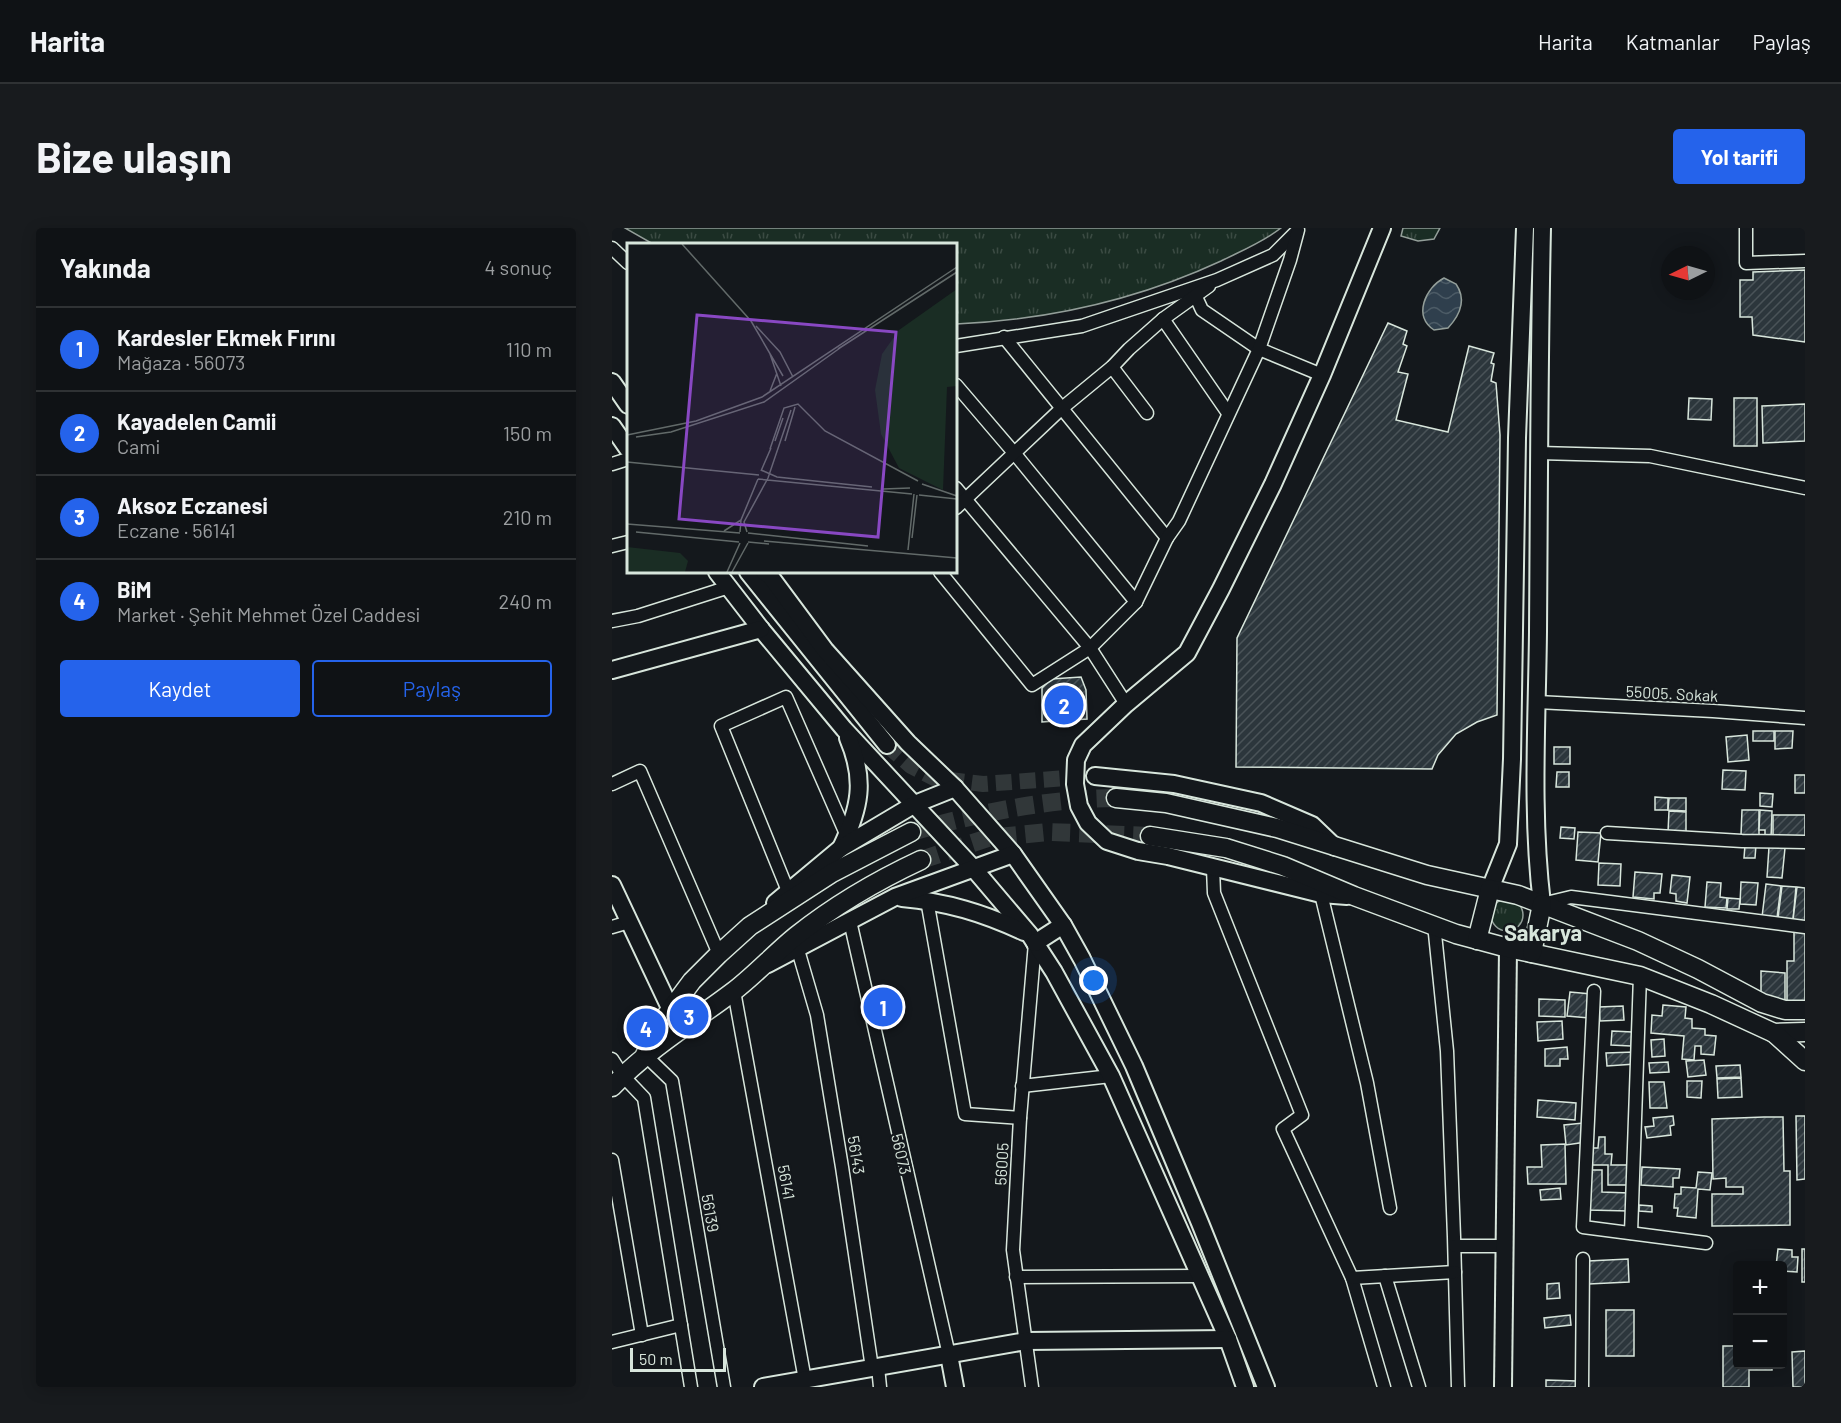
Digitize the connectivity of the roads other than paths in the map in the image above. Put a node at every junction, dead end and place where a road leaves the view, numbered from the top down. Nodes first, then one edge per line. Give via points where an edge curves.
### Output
1 (1382, 228) edge
2 (1525, 228) edge
3 (1542, 228) edge
4 (1746, 228) edge
5 (1299, 229) edge
6 (612, 248) edge
7 (1805, 261) edge
8 (627, 262) edge
9 (1217, 280) junction
10 (1196, 297) junction
11 (1163, 319) junction
12 (1004, 337) junction
13 (957, 346) edge
14 (1259, 349) junction
15 (1112, 368) junction
16 (1322, 375) junction
17 (612, 382) edge
18 (957, 387) edge
19 (627, 404) edge
20 (1061, 410) junction
21 (1147, 413) dead end
22 (1228, 413) junction
23 (612, 426) edge
24 (627, 448) edge
25 (1539, 453) junction
26 (1015, 454) junction
27 (627, 459) edge
28 (612, 464) edge
29 (1805, 488) edge
30 (960, 504) edge
31 (1167, 538) junction
32 (627, 542) edge
33 (612, 546) edge
34 (718, 573) edge
35 (749, 573) edge
36 (766, 573) edge
37 (941, 573) edge
38 (729, 587) junction
39 (1136, 602) junction
40 (612, 621) edge
41 (761, 629) junction
42 (1090, 648) junction
43 (612, 670) edge
44 (1537, 702) junction
45 (1126, 704) junction
46 (1805, 718) edge
47 (843, 729) junction
48 (887, 745) tunnel mouth
49 (1095, 776) tunnel mouth
50 (612, 784) edge
51 (955, 788) junction
52 (1116, 798) tunnel mouth
53 (915, 804) junction
54 (911, 832) tunnel mouth
55 (1607, 833) dead end
56 (1150, 836) tunnel mouth
57 (844, 842) junction
58 (1805, 842) edge
59 (1336, 847) junction
60 (1013, 854) junction
61 (921, 860) tunnel mouth
62 (1213, 868) junction
63 (974, 869) junction
64 (612, 885) edge
65 (1490, 889) junction
66 (788, 891) junction
67 (1321, 894) junction
68 (1354, 896) junction
69 (895, 897) junction
70 (927, 900) junction
71 (1542, 904) junction
72 (850, 921) junction
73 (629, 922) junction
74 (1434, 924) junction
75 (1063, 925) junction
76 (750, 926) junction
77 (612, 927) edge
78 (1805, 927) edge
79 (1032, 939) junction
80 (1477, 940) junction
81 (1508, 948) junction
82 (798, 950) junction
83 (1532, 953) junction
84 (719, 954) junction
85 (762, 967) junction
86 (1640, 976) junction
87 (692, 981) junction
88 (734, 991) junction
89 (1594, 991) dead end
90 (715, 1004) junction
91 (671, 1010) junction
92 (1805, 1010) edge
93 (1805, 1032) edge
94 (1774, 1033) junction
95 (645, 1055) junction
96 (612, 1059) edge
97 (1805, 1061) edge
98 (1111, 1076) junction
99 (618, 1081) edge
100 (1022, 1086) junction
101 (1020, 1118) junction
102 (612, 1160) edge
103 (1390, 1208) dead end
104 (1631, 1233) junction
105 (1706, 1243) dead end
106 (1455, 1246) junction
107 (1505, 1246) junction
108 (1582, 1258) dead end
109 (1455, 1272) junction
110 (1200, 1276) junction
111 (1384, 1276) junction
112 (1016, 1277) junction
113 (1352, 1278) junction
114 (681, 1325) junction
115 (642, 1335) junction
116 (1228, 1339) junction
117 (1026, 1341) junction
118 (612, 1342) edge
119 (950, 1355) junction
120 (875, 1368) junction
121 (836, 1381) edge
122 (800, 1383) edge
123 (692, 1387) edge
124 (724, 1387) edge
125 (763, 1387) edge
126 (880, 1387) edge
127 (955, 1387) edge
128 (1032, 1387) edge
129 (1245, 1387) edge
130 (1266, 1387) edge
131 (1384, 1387) edge
132 (1419, 1387) edge
133 (1458, 1387) edge
134 (1503, 1387) edge
135 (1582, 1387) edge

1 - 16 main road
2 - 65 main road via 1508,844
3 - 25 main road
4 - 7 street via 1746,263
5 - 9 street via 1273,255
5 - 14 street
6 - 8 street
9 - 10 street
9 - 12 street via 1082,326
10 - 11 street
10 - 14 street via 1202,310
11 - 15 street
11 - 22 street
12 - 13 street
12 - 20 street
14 - 16 street
14 - 22 street
15 - 20 street
15 - 21 street
16 - 45 main road via 1263,505 1187,653
17 - 19 main road
18 - 26 street
20 - 26 street
20 - 31 street
22 - 31 street via 1179,521
23 - 24 main road
25 - 29 street via 1650,456
25 - 44 main road
26 - 30 street
26 - 39 street
27 - 28 street
30 - 42 street
31 - 39 street
32 - 33 street
34 - 38 main road
35 - 48 main road
36 - 51 main road via 833,659 908,744
37 - 42 street via 1032,685
38 - 40 street
38 - 41 main road
39 - 42 street
41 - 43 main road
41 - 47 main road
42 - 45 street
44 - 46 street, 55005. Sokak
44 - 71 main road via 1538,866
45 - 62 main road via 1083,745 1076,760 1079,806 1088,824 1107,841
47 - 53 main road
47 - 57 main road via 856,757 860,786 858,805
49 - 59 main road via 1174,784 1261,803 1312,825
50 - 84 street via 640,771
51 - 53 main road
51 - 60 main road
52 - 59 main road via 1178,805 1277,828
53 - 57 main road
53 - 63 main road
54 - 76 main road via 832,873
55 - 58 street
56 - 68 main road via 1226,848 1283,866
57 - 66 main road
57 - 66 street via 786,697 721,726
59 - 65 main road via 1427,875
60 - 63 main road
60 - 75 main road
61 - 85 main road via 840,903
62 - 67 main road
62 - 113 street via 1214,893 1302,1115 1283,1129
63 - 69 main road
63 - 79 main road
64 - 73 main road
65 - 71 main road
65 - 80 main road
66 - 76 main road
67 - 68 main road
67 - 103 street via 1367,1083
68 - 74 main road
69 - 70 main road
69 - 72 main road
70 - 79 main road via 989,916
70 - 101 street via 965,1114
71 - 78 street via 1571,897
71 - 83 main road
71 - 92 main road via 1638,941 1762,1003 1785,1010
72 - 82 main road
72 - 119 street, 56073
73 - 77 street
73 - 91 main road
74 - 80 main road
74 - 106 street via 1447,1051
75 - 79 main road
75 - 130 main road via 1134,1066
76 - 84 main road
79 - 98 main road
79 - 100 street, 56005
80 - 81 main road
81 - 83 main road
81 - 107 main road
82 - 85 main road
82 - 120 street, 56143 via 817,1016
83 - 86 main road
84 - 87 main road
85 - 88 main road
86 - 94 main road
86 - 104 street
87 - 90 main road via 696,992
87 - 91 main road
88 - 90 main road
88 - 122 street, 56141
89 - 104 street via 1583,1227
90 - 95 main road
91 - 95 main road via 657,1028
93 - 94 main road
94 - 97 main road
95 - 99 main road
95 - 124 street, 56139 via 672,1081
96 - 99 street
98 - 100 street
98 - 110 main road
99 - 114 street via 644,1098
100 - 101 street, 56005
101 - 112 street, 56005 via 1012,1250
102 - 115 street
104 - 105 street
106 - 107 street
106 - 109 street
107 - 134 main road
108 - 135 street
109 - 111 street
109 - 133 street
110 - 112 street
110 - 116 main road
111 - 113 street
111 - 132 street
112 - 117 street, 56005
113 - 131 street
114 - 115 street
114 - 123 street
115 - 118 street
116 - 117 main road
116 - 129 main road
117 - 119 main road
117 - 128 street, 56005
119 - 120 main road
119 - 127 main road, 56073
120 - 121 main road
120 - 126 street, 56143
121 - 122 main road
122 - 125 main road

